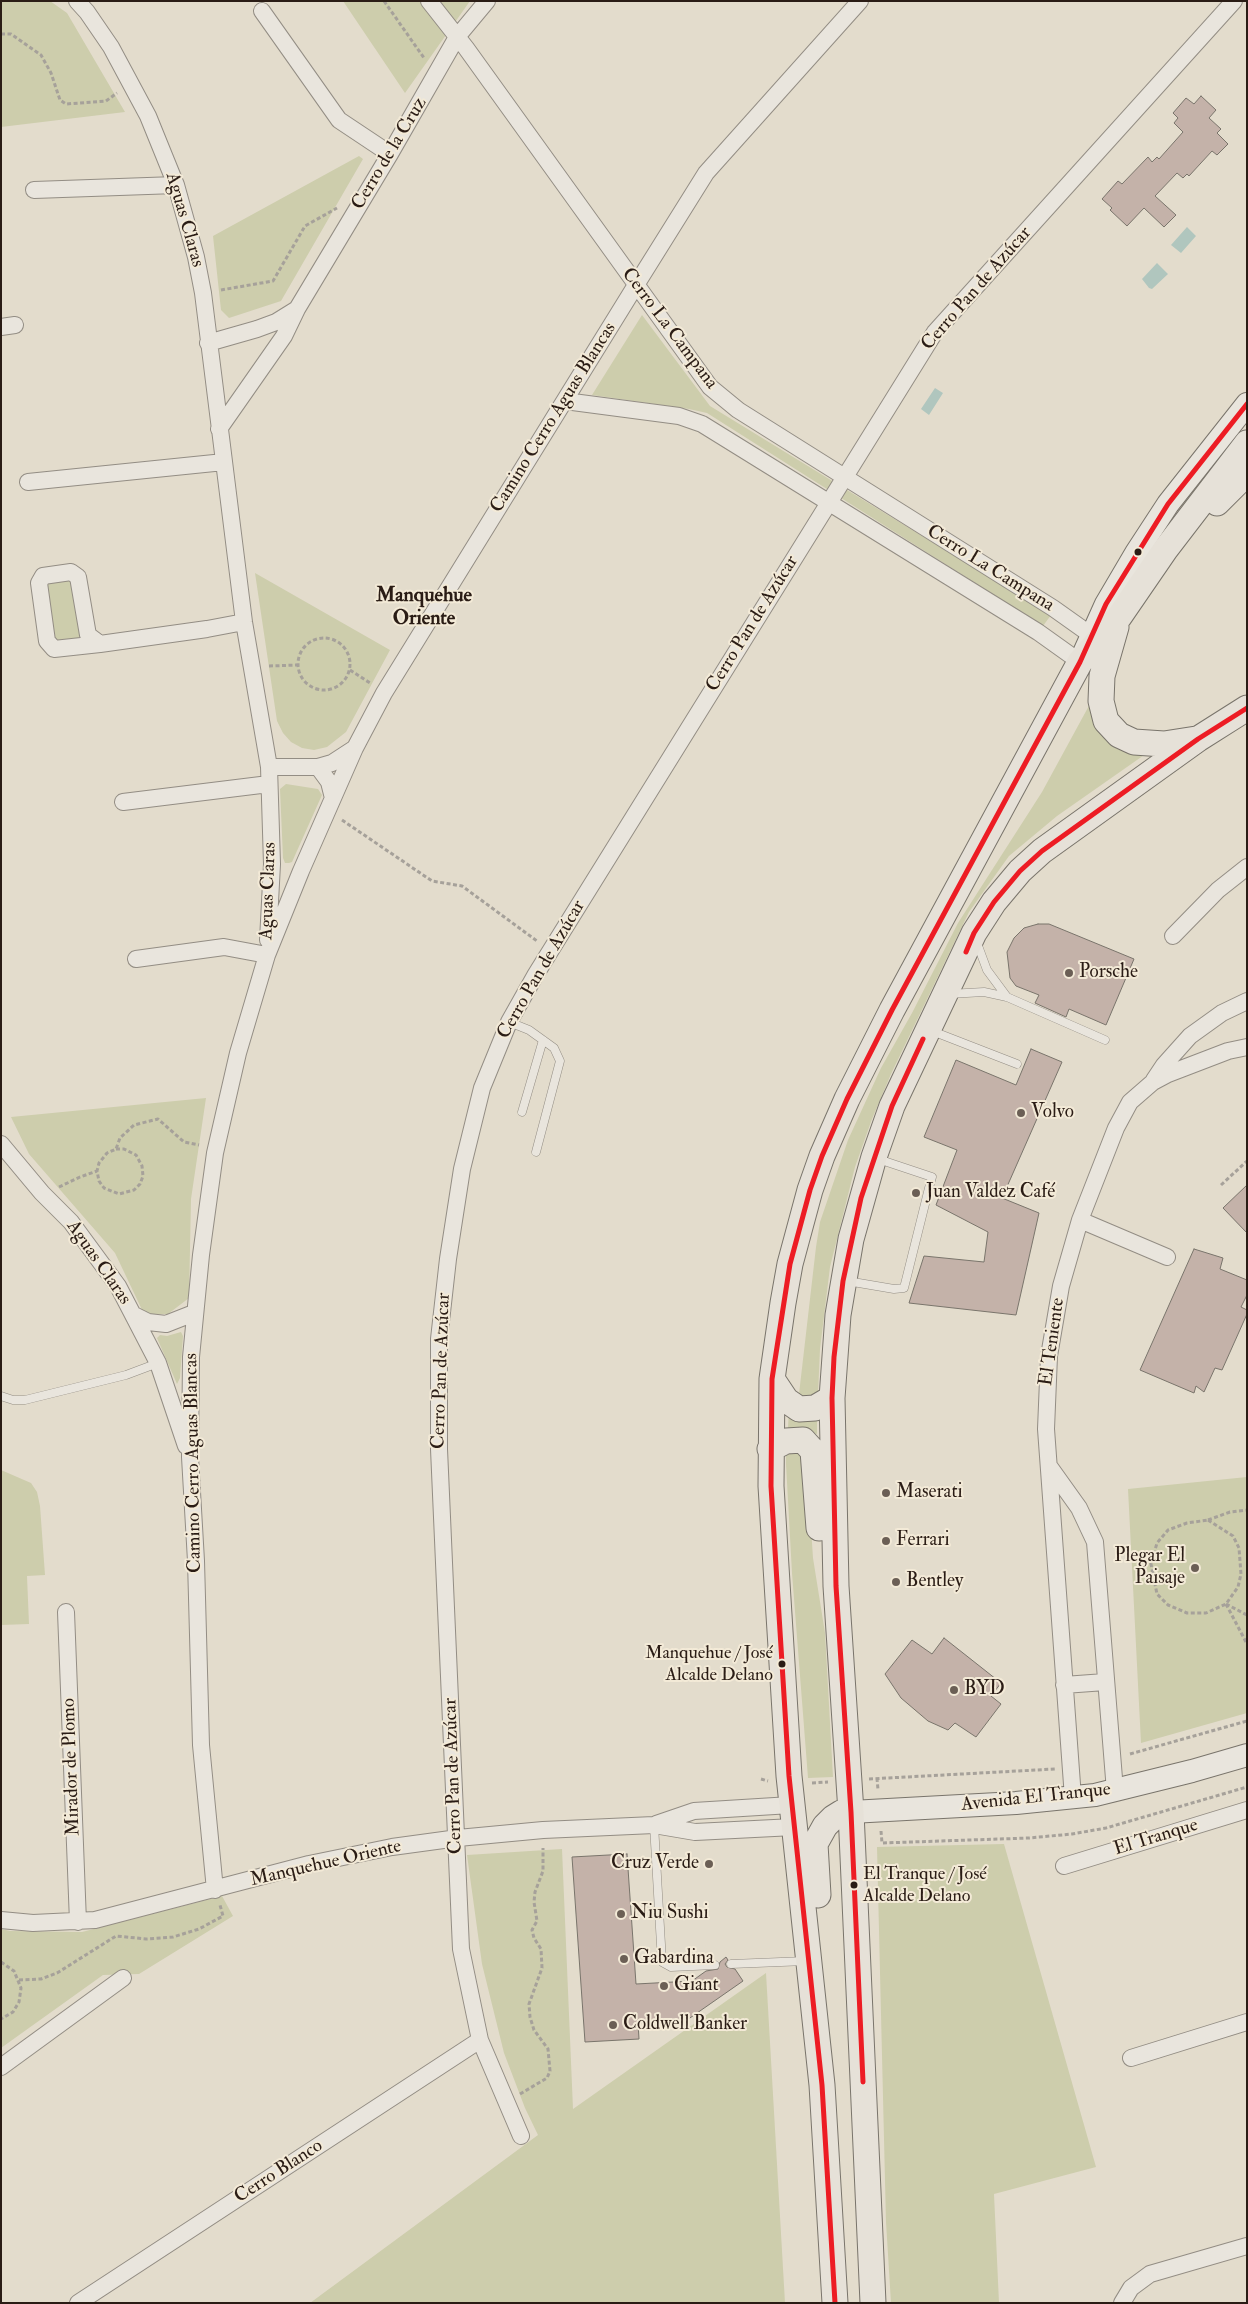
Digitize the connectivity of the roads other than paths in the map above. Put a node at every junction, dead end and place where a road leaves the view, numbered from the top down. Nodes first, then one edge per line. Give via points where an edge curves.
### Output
1 (77, 1) edge
2 (429, 1) edge
3 (487, 1) edge
4 (860, 1) edge
5 (1234, 1) edge
6 (262, 11) dead end
7 (457, 37) junction
8 (390, 154) junction
9 (176, 185) junction
10 (34, 190) dead end
11 (636, 285) junction
12 (297, 309) junction
13 (208, 343) junction
14 (565, 401) junction
15 (1247, 404) edge
16 (219, 429) junction
17 (1247, 443) edge
18 (224, 462) junction
19 (1247, 473) edge
20 (846, 477) junction
21 (28, 482) dead end
22 (828, 504) junction
23 (1165, 550) junction
24 (1119, 617) junction
25 (244, 622) junction
26 (1091, 635) junction
27 (100, 644) junction
28 (1080, 662) junction
29 (1247, 708) edge
30 (1198, 739) junction
31 (355, 748) junction
32 (269, 767) junction
33 (318, 767) junction
34 (269, 784) junction
35 (123, 802) dead end
36 (330, 804) junction
37 (272, 864) junction
38 (1247, 867) edge
39 (301, 871) junction
40 (974, 933) junction
41 (1173, 936) dead end
42 (267, 955) junction
43 (136, 959) dead end
44 (945, 995) junction
45 (1007, 997) junction
46 (1247, 1001) edge
47 (509, 1022) junction
48 (928, 1030) junction
49 (543, 1040) junction
50 (1105, 1040) dead end
51 (1247, 1047) edge
52 (1016, 1064) dead end
53 (1153, 1082) junction
54 (522, 1112) dead end
55 (1, 1144) edge
56 (536, 1152) dead end
57 (874, 1157) junction
58 (1080, 1220) junction
59 (1167, 1257) dead end
60 (843, 1281) junction
61 (194, 1313) junction
62 (134, 1315) junction
63 (158, 1364) junction
64 (772, 1379) junction
65 (1, 1396) edge
66 (832, 1398) junction
67 (770, 1449) junction
68 (190, 1457) junction
69 (1048, 1466) junction
70 (836, 1586) junction
71 (66, 1612) dead end
72 (1105, 1682) junction
73 (1064, 1686) junction
74 (1247, 1755) edge
75 (1115, 1791) junction
76 (1073, 1798) junction
77 (1247, 1810) edge
78 (851, 1812) junction
79 (793, 1816) junction
80 (654, 1825) junction
81 (458, 1838) junction
82 (1064, 1866) dead end
83 (215, 1890) junction
84 (1, 1920) edge
85 (78, 1922) junction
86 (810, 1961) junction
87 (731, 1964) dead end
88 (715, 1965) dead end
89 (122, 1978) dead end
90 (1247, 2022) edge
91 (816, 2023) junction
92 (480, 2040) junction
93 (1131, 2058) dead end
94 (1, 2067) edge
95 (521, 2136) dead end
96 (1247, 2246) edge
97 (78, 2303) edge
98 (835, 2303) edge
99 (873, 2303) edge
100 (1122, 2303) edge

1 - 9 street, Aguas Claras via 88,12 131,82
2 - 7 street, Cerro La Campana
3 - 7 street, Cerro de la Cruz
4 - 11 street, Camino Cerro Aguas Blancas via 706,173
5 - 20 street, Cerro Pan de Azúcar via 935,332
6 - 8 street via 332,112 347,127
7 - 8 street, Cerro de la Cruz
7 - 11 street, Cerro La Campana
8 - 12 street, Cerro de la Cruz
9 - 10 street
9 - 13 street, Aguas Claras via 196,257
11 - 14 street, Camino Cerro Aguas Blancas
11 - 20 street, Cerro La Campana via 710,387 738,410
12 - 13 street, Cerro de la Cruz via 276,322
12 - 16 street, Cerro de la Cruz via 284,336
13 - 16 street, Aguas Claras
14 - 22 street, Cerro La Campana via 679,416 702,424
14 - 31 street, Camino Cerro Aguas Blancas via 384,693
15 - 26 main road via 1168,504 1131,561
16 - 18 street, Aguas Claras
17 - 23 main road
18 - 21 street
18 - 25 street, Aguas Claras
19 - 23 main road
20 - 22 street, Cerro Pan de Azúcar
20 - 26 street, Cerro La Campana
22 - 28 street, Cerro La Campana via 1038,632
22 - 47 street, Cerro Pan de Azúcar
23 - 24 main road
24 - 28 main road
24 - 30 main road via 1102,676 1101,701 1106,721 1119,735 1134,742 1164,744
25 - 27 street
25 - 32 street, Aguas Claras
26 - 28 main road
27 - 27 street via 88,635 78,577 71,572 43,576 39,583 47,641 54,649
28 - 64 main road via 892,1010 834,1127 800,1225 783,1303
29 - 30 main road
30 - 40 main road via 1042,851 1006,886
31 - 33 street via 332,763
31 - 36 street, Camino Cerro Aguas Blancas
32 - 33 street
32 - 34 street, Aguas Claras
33 - 36 street via 329,782
34 - 35 street
34 - 37 street, Aguas Claras
36 - 39 street, Camino Cerro Aguas Blancas
37 - 39 street via 277,872 287,876
37 - 42 street, Aguas Claras
38 - 41 street via 1200,906
39 - 42 street, Camino Cerro Aguas Blancas
40 - 44 main road
40 - 45 lane via 986,970
42 - 43 street, Aguas Claras via 224,947
42 - 61 street, Camino Cerro Aguas Blancas via 238,1053 215,1152
44 - 45 lane via 984,992
44 - 48 main road
45 - 50 lane
46 - 53 street, El Teniente via 1222,1013 1190,1036
47 - 49 lane
47 - 81 street, Cerro Pan de Azúcar via 482,1088 462,1169 439,1339 439,1449
48 - 52 lane
48 - 57 main road via 892,1106
49 - 54 lane
49 - 56 lane via 558,1054 560,1066
51 - 53 street, El Teniente
53 - 58 street, El Teniente via 1140,1092 1122,1115
55 - 62 street, Aguas Claras via 96,1254
57 - 60 main road
57 - 60 lane via 932,1177 904,1288
58 - 59 street
58 - 69 street, El Teniente via 1061,1286 1048,1356
60 - 66 main road
61 - 62 street, Aguas Claras via 166,1324 148,1322
61 - 68 street, Camino Cerro Aguas Blancas
62 - 63 street, Aguas Claras
63 - 65 lane via 25,1400
63 - 68 street, Aguas Claras
64 - 66 main road via 786,1400 799,1408 815,1408
64 - 67 main road
66 - 70 main road
67 - 70 main road via 778,1444 803,1440 813,1451 822,1576
67 - 79 main road via 779,1639
68 - 83 street, Camino Cerro Aguas Blancas via 201,1745
69 - 72 street via 1079,1508 1095,1542
69 - 73 street, El Teniente
70 - 78 main road
71 - 85 street, Mirador de Plomo
72 - 73 street
72 - 75 street
73 - 76 street, El Teniente
74 - 75 main road, Avenida El Tranque
75 - 76 main road, Avenida El Tranque
76 - 78 main road, Avenida El Tranque
77 - 82 street, El Tranque
78 - 91 main road via 833,1818 815,1844 820,1941
78 - 99 main road
79 - 80 street, Manquehue Oriente via 695,1832
79 - 80 street, Manquehue Oriente via 694,1811
79 - 86 main road
80 - 81 street, Manquehue Oriente
80 - 88 lane via 662,1962 671,1967
81 - 83 street, Manquehue Oriente via 392,1847 310,1864
81 - 92 street, Cerro Pan de Azúcar via 461,1949
83 - 85 street, Manquehue Oriente
84 - 85 street, Manquehue Oriente via 33,1924
86 - 87 lane
86 - 91 main road
89 - 94 street
90 - 93 street
91 - 98 main road
92 - 95 street, Cerro Pan de Azúcar
92 - 97 street, Cerro Blanco
96 - 100 street via 1150,2274 1131,2288

